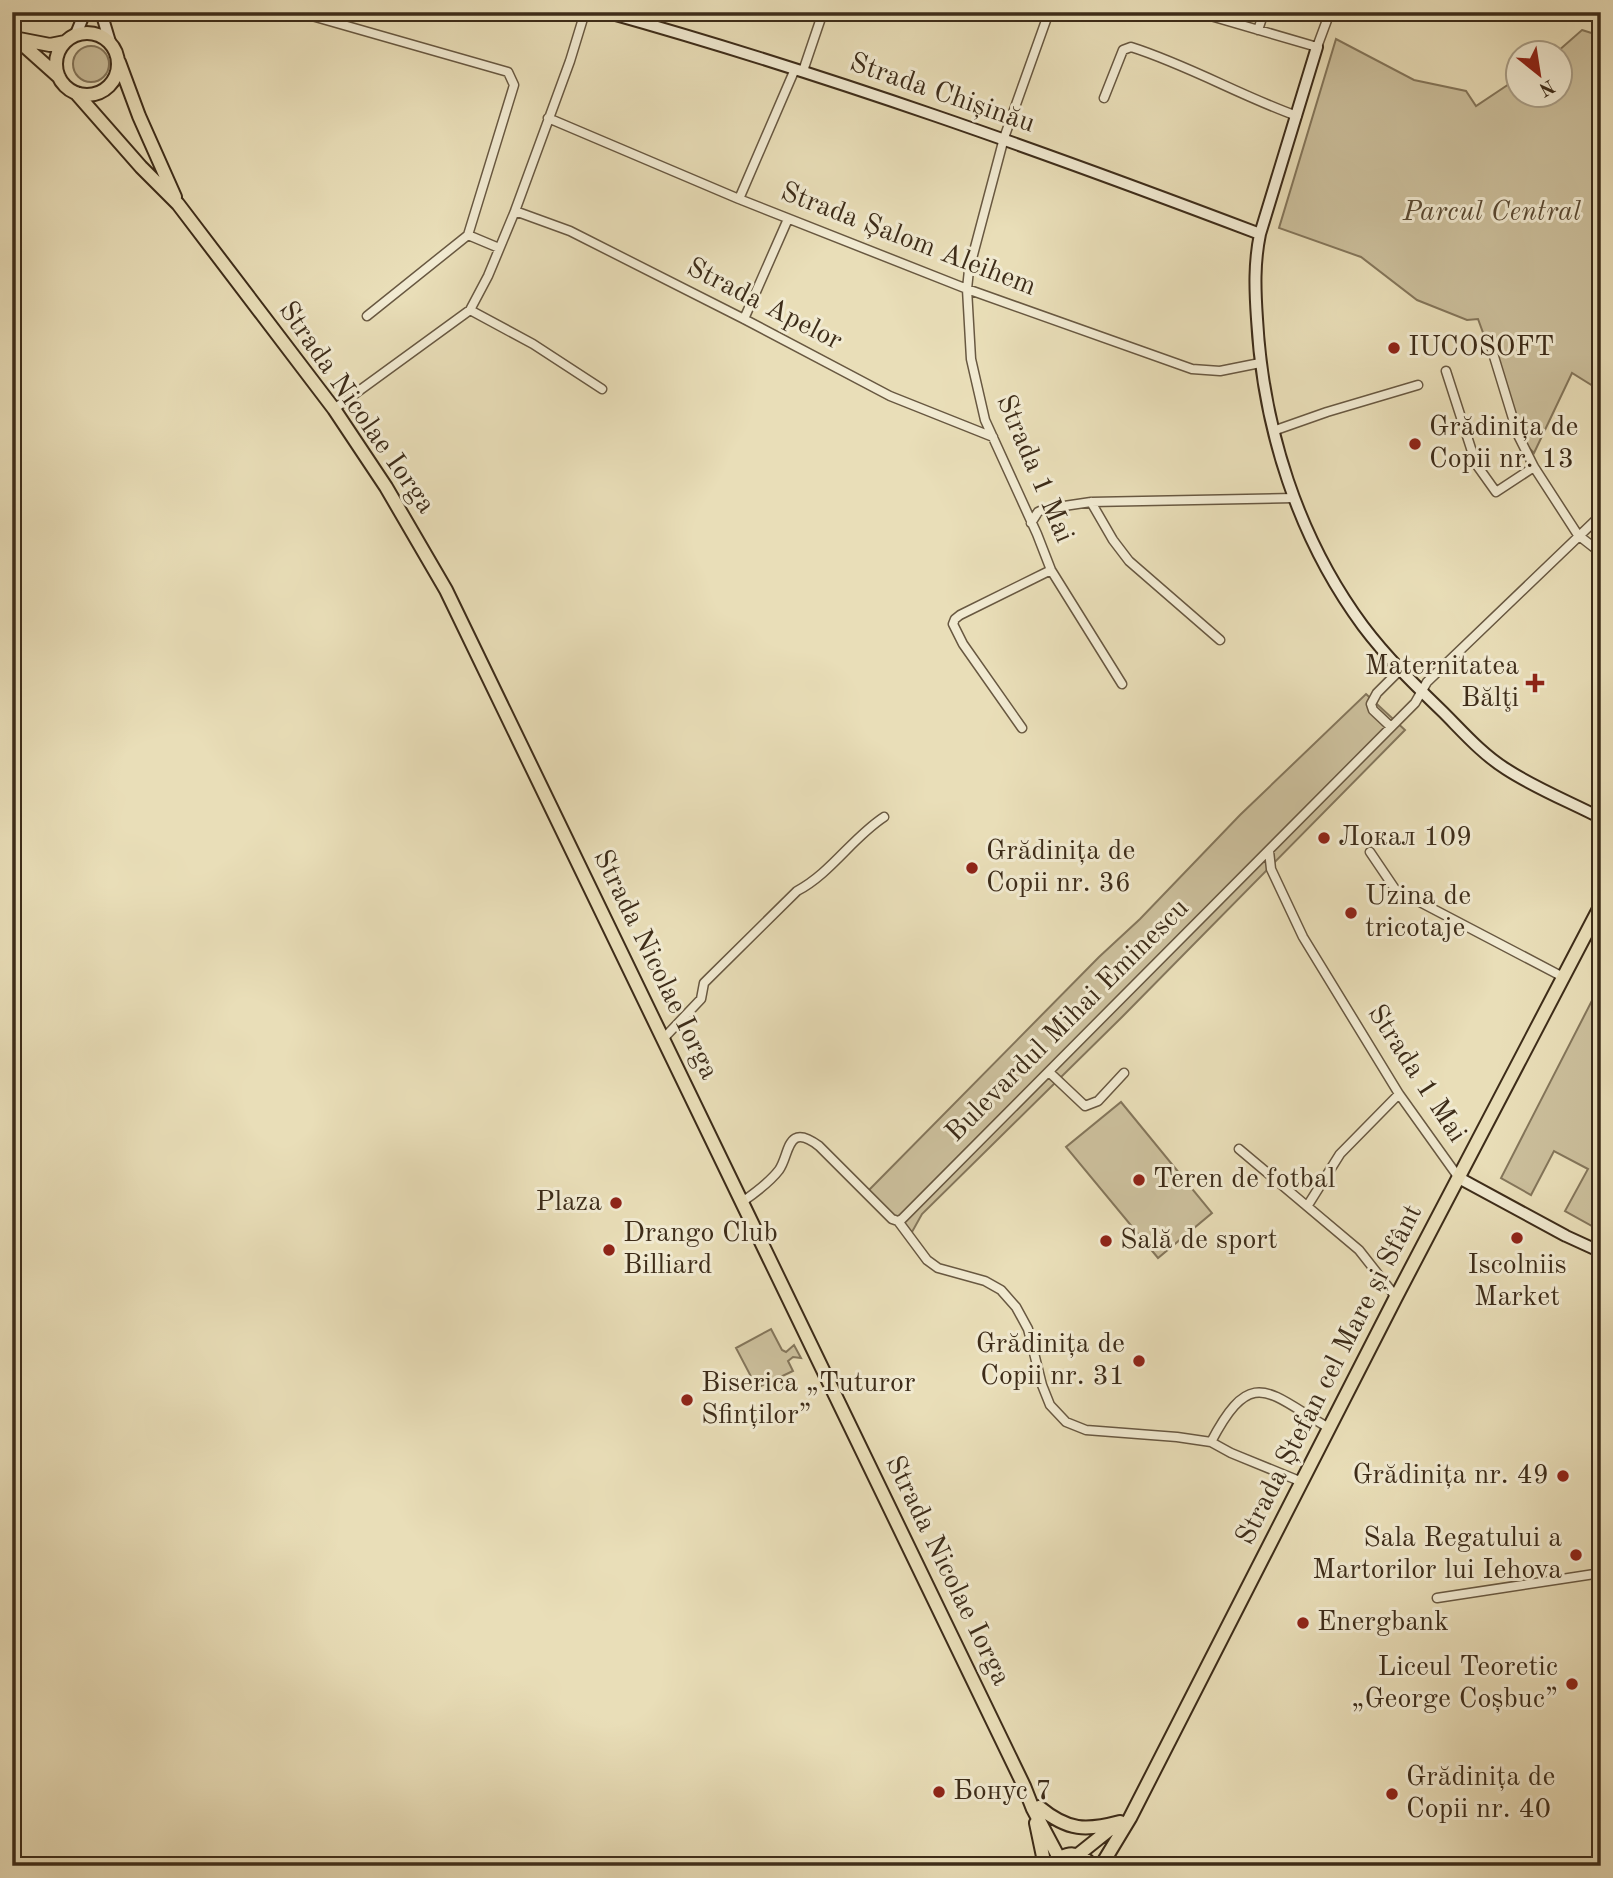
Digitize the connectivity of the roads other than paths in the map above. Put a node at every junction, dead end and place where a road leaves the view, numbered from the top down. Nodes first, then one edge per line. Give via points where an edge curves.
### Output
1 (85, 12) edge
2 (101, 12) edge
3 (298, 12) edge
4 (585, 12) edge
5 (605, 12) edge
6 (823, 12) edge
7 (1049, 12) edge
8 (1197, 12) edge
9 (1264, 12) edge
10 (1330, 12) edge
11 (1258, 30) junction
12 (14, 37) edge
13 (71, 38) junction
14 (110, 41) junction
15 (1317, 47) junction
16 (119, 61) junction
17 (799, 70) junction
18 (59, 77) junction
19 (76, 93) junction
20 (1104, 98) dead end
21 (1297, 116) junction
22 (548, 118) junction
23 (1004, 138) junction
24 (738, 199) junction
25 (178, 204) junction
26 (515, 211) junction
27 (788, 219) junction
28 (1260, 234) junction
29 (468, 235) junction
30 (499, 248) junction
31 (967, 289) junction
32 (470, 310) junction
33 (367, 316) dead end
34 (744, 319) junction
35 (1492, 350) dead end
36 (1260, 363) junction
37 (1446, 370) dead end
38 (1418, 385) dead end
39 (602, 389) dead end
40 (334, 410) junction
41 (1273, 431) junction
42 (993, 438) junction
43 (1534, 467) junction
44 (1294, 498) junction
45 (1091, 502) junction
46 (1601, 515) edge
47 (1031, 523) junction
48 (1578, 535) junction
49 (1601, 553) edge
50 (1051, 570) junction
51 (1220, 640) dead end
52 (1400, 670) junction
53 (1122, 684) dead end
54 (1420, 690) junction
55 (1391, 727) junction
56 (1023, 728) dead end
57 (884, 817) dead end
58 (1601, 818) edge
59 (1269, 850) junction
60 (1370, 852) dead end
61 (1601, 905) edge
62 (1563, 977) junction
63 (663, 1039) junction
64 (1049, 1072) junction
65 (1124, 1073) dead end
66 (1399, 1094) junction
67 (1239, 1149) dead end
68 (1459, 1178) junction
69 (741, 1202) junction
70 (1308, 1205) junction
71 (898, 1221) junction
72 (1601, 1252) edge
73 (1396, 1297) junction
74 (1329, 1428) junction
75 (1211, 1442) junction
76 (1302, 1482) junction
77 (1601, 1573) edge
78 (1437, 1598) dead end
79 (1036, 1808) junction
80 (1125, 1820) junction
81 (1065, 1858) edge
82 (1045, 1866) edge
83 (1092, 1866) edge
84 (1101, 1866) edge

1 - 13 street
2 - 14 street
3 - 29 street via 508,72 514,85
4 - 22 street
5 - 17 street, Strada Chișinău
6 - 17 street
7 - 23 street, Strada 1 Mai
8 - 11 street
9 - 11 street
10 - 15 street
11 - 15 street
12 - 13 main road via 43,44
12 - 18 main road
13 - 14 main road via 94,33
13 - 18 main road via 56,59
14 - 16 main road
15 - 21 street
16 - 19 main road via 106,89 97,94
16 - 25 main road, Strada Nicolae Iorga
17 - 23 street, Strada Chișinău
17 - 24 street
18 - 19 main road
19 - 25 main road, Strada Nicolae Iorga
20 - 21 street via 1123,50 1131,47
21 - 28 street
22 - 24 street, Strada Șalom Aleihem
22 - 26 street
23 - 28 street, Strada Chișinău
23 - 31 street, Strada 1 Mai via 978,229
24 - 27 street, Strada Șalom Aleihem
25 - 40 main road, Strada Nicolae Iorga
26 - 30 street
26 - 34 street, Strada Apelor via 570,231
27 - 31 street, Strada Șalom Aleihem
27 - 34 street
28 - 36 street via 1255,276
29 - 30 street
29 - 33 street
30 - 32 street
31 - 36 street, Strada Șalom Aleihem via 1192,369 1220,371
31 - 42 street, Strada 1 Mai via 973,372
32 - 39 street
32 - 40 street
34 - 42 street, Strada Apelor via 890,396
35 - 43 street via 1518,435
36 - 41 street
37 - 43 street via 1476,464 1496,492
38 - 41 street
40 - 63 main road, Strada Nicolae Iorga via 446,590
41 - 44 street
42 - 47 street, Strada 1 Mai
43 - 48 street
44 - 45 street
44 - 52 street via 1343,596
45 - 47 street via 1044,509
45 - 51 street via 1129,561
46 - 48 street, Bulevardul Mihai Eminescu
47 - 50 street, Strada 1 Mai
48 - 49 street
48 - 54 street, Bulevardul Mihai Eminescu
50 - 53 street, Strada 1 Mai
50 - 56 street via 960,615 953,624
52 - 54 street
52 - 55 street via 1371,704
54 - 55 street, Bulevardul Mihai Eminescu via 1415,703
54 - 58 street via 1506,769
55 - 59 street, Bulevardul Mihai Eminescu
57 - 63 street via 814,882 797,891 704,983 701,999
59 - 64 street, Bulevardul Mihai Eminescu
59 - 66 street, Strada 1 Mai via 1271,869 1303,937
60 - 62 street via 1395,889
61 - 62 main road, Strada Ștefan cel Mare și Sfânt
62 - 68 main road, Strada Ștefan cel Mare și Sfânt
63 - 69 main road, Strada Nicolae Iorga
64 - 65 street via 1085,1106 1098,1101
64 - 71 street, Bulevardul Mihai Eminescu
66 - 68 street, Strada 1 Mai
66 - 70 street via 1340,1154
67 - 70 street
68 - 72 street, Strada 1 Mai
68 - 73 main road, Strada Ștefan cel Mare și Sfânt
69 - 71 street via 778,1171 787,1146 800,1138 819,1146
69 - 79 main road, Strada Nicolae Iorga
70 - 73 street via 1359,1250
71 - 75 street via 927,1260 938,1268 985,1281 1016,1307 1028,1329 1050,1405 1066,1422 1086,1430
73 - 74 main road, Strada Ștefan cel Mare și Sfânt
74 - 75 street via 1274,1396 1254,1391 1225,1415
74 - 76 main road, Strada Ștefan cel Mare și Sfânt
75 - 76 street
76 - 80 main road, Strada Ștefan cel Mare și Sfânt
77 - 78 street
79 - 80 main road via 1077,1828 1100,1828
79 - 81 main road, Strada Nicolae Iorga
79 - 82 main road
80 - 81 main road
80 - 84 main road, Strada Ștefan cel Mare și Sfânt
81 - 83 main road, Strada Nicolae Iorga via 1087,1859

